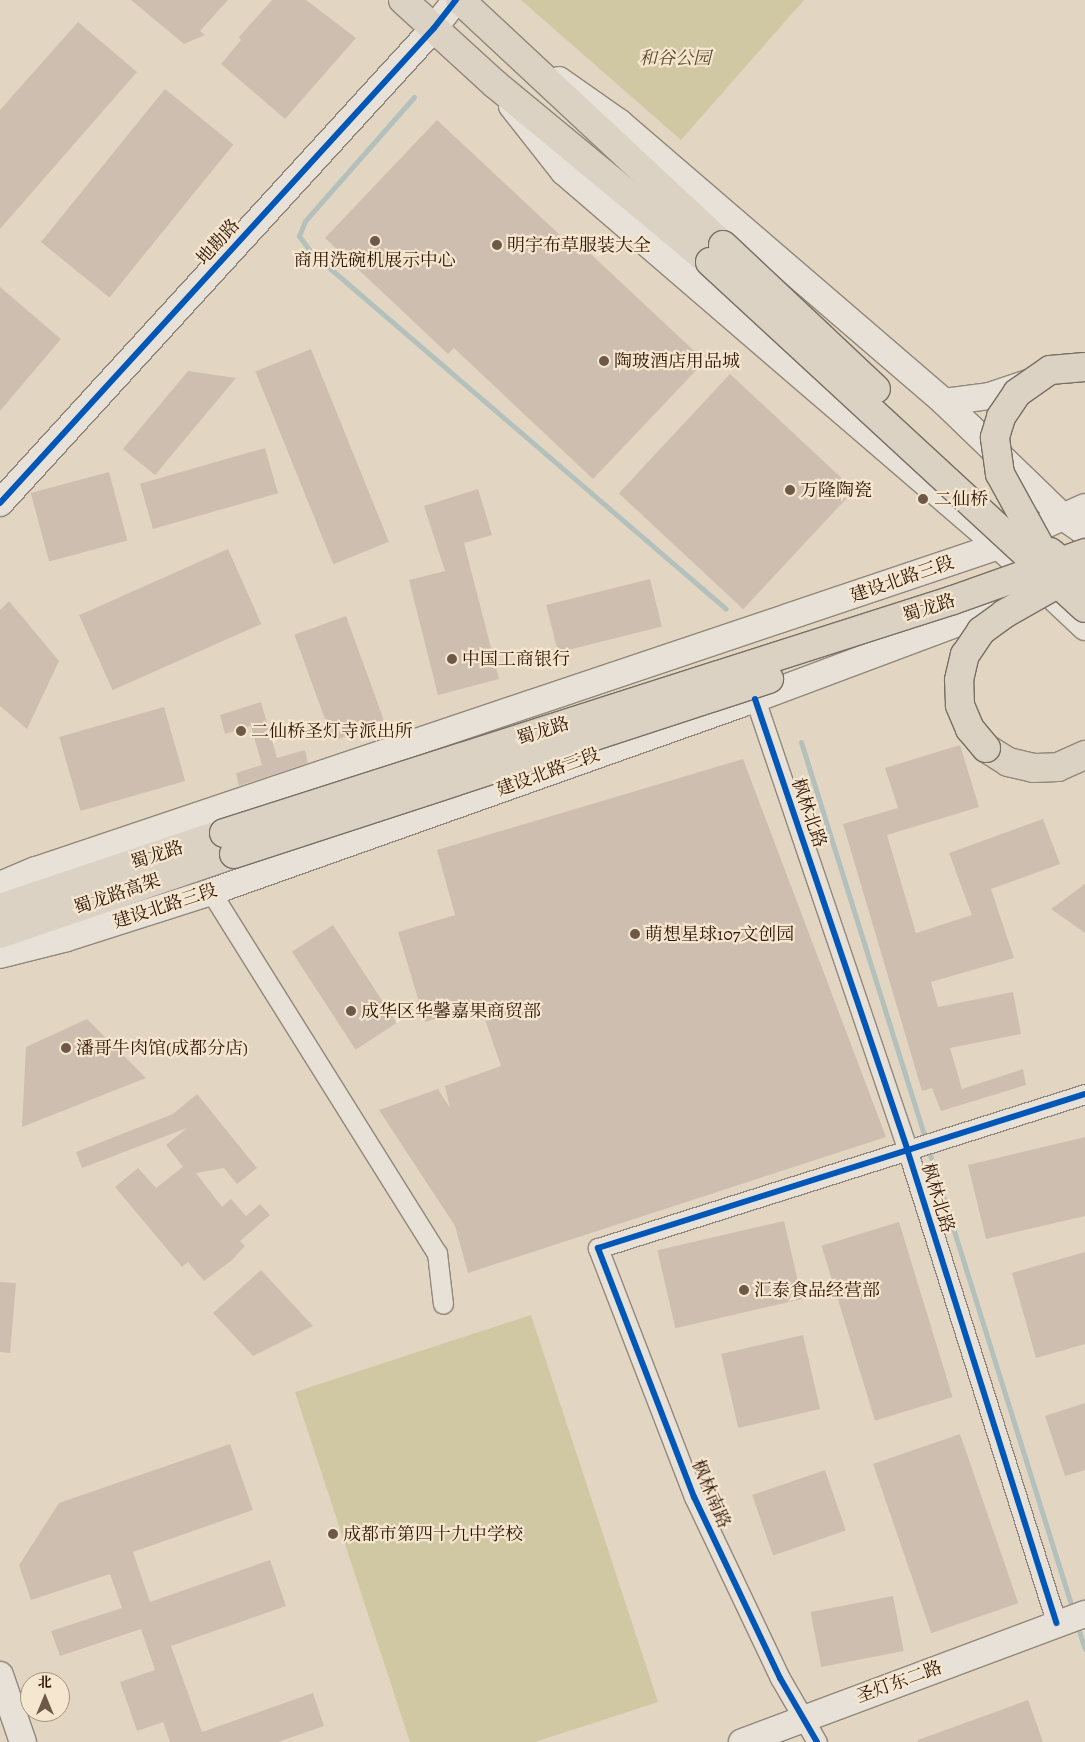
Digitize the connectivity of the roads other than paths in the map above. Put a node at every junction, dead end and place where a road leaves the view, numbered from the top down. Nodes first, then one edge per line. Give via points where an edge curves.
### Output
1 (403, 0) edge
2 (456, 0) edge
3 (460, 0) edge
4 (434, 28) junction
5 (510, 45) junction
6 (495, 84) junction
7 (717, 253) junction
8 (1085, 366) edge
9 (944, 402) junction
10 (0, 503) edge
11 (1073, 511) edge
12 (1085, 532) edge
13 (1038, 543) junction
14 (999, 546) junction
15 (1085, 564) edge
16 (1043, 591) junction
17 (1085, 608) edge
18 (1085, 627) edge
19 (755, 698) junction
20 (1085, 755) edge
21 (229, 844) junction
22 (0, 885) edge
23 (211, 892) junction
24 (0, 908) edge
25 (0, 934) edge
26 (0, 955) edge
27 (1085, 1094) edge
28 (913, 1147) junction
29 (443, 1304) dead end
30 (1085, 1614) edge
31 (1056, 1623) junction
32 (0, 1675) edge
33 (804, 1720) junction
34 (23, 1742) edge
35 (742, 1742) edge
36 (817, 1742) edge

1 - 4 main road
2 - 4 main road, 地勘路
3 - 5 main road
4 - 6 main road
4 - 10 main road, 地勘路
5 - 7 main road
5 - 9 main road via 620,123
6 - 7 main road
6 - 14 main road via 564,172
7 - 13 main road, bridge
7 - 17 main road, bridge
8 - 9 main road via 990,396
8 - 13 main road, bridge via 1050,370 1017,393 1001,417 995,437 1000,474
9 - 11 main road
11 - 12 main road
11 - 14 main road, 建设北路三段
13 - 15 main road, bridge
14 - 16 main road
14 - 22 main road, 建设北路三段 via 45,866
15 - 16 main road, 建设北路三段
15 - 20 main road, bridge via 981,631 965,655 959,680 960,705 970,729 986,748 1008,762 1033,768 1058,767
15 - 21 main road, 蜀龙路, bridge via 950,620
15 - 21 main road, 蜀龙路, bridge via 1052,566
16 - 18 main road
16 - 19 main road, 建设北路三段
19 - 23 main road, 建设北路三段
19 - 28 street, 枫林北路
21 - 24 main road, 蜀龙路
21 - 25 main road, 蜀龙路高架
23 - 26 main road, 建设北路三段 via 67,938
23 - 29 street via 437,1253
27 - 28 street
28 - 31 street, 枫林北路
28 - 33 street, 枫林南路 via 598,1248 694,1497 780,1678
30 - 31 main road, 圣灯东二路
31 - 33 main road, 圣灯东二路
32 - 34 main road
33 - 35 main road, 圣灯东二路
33 - 36 street, 枫林南路

